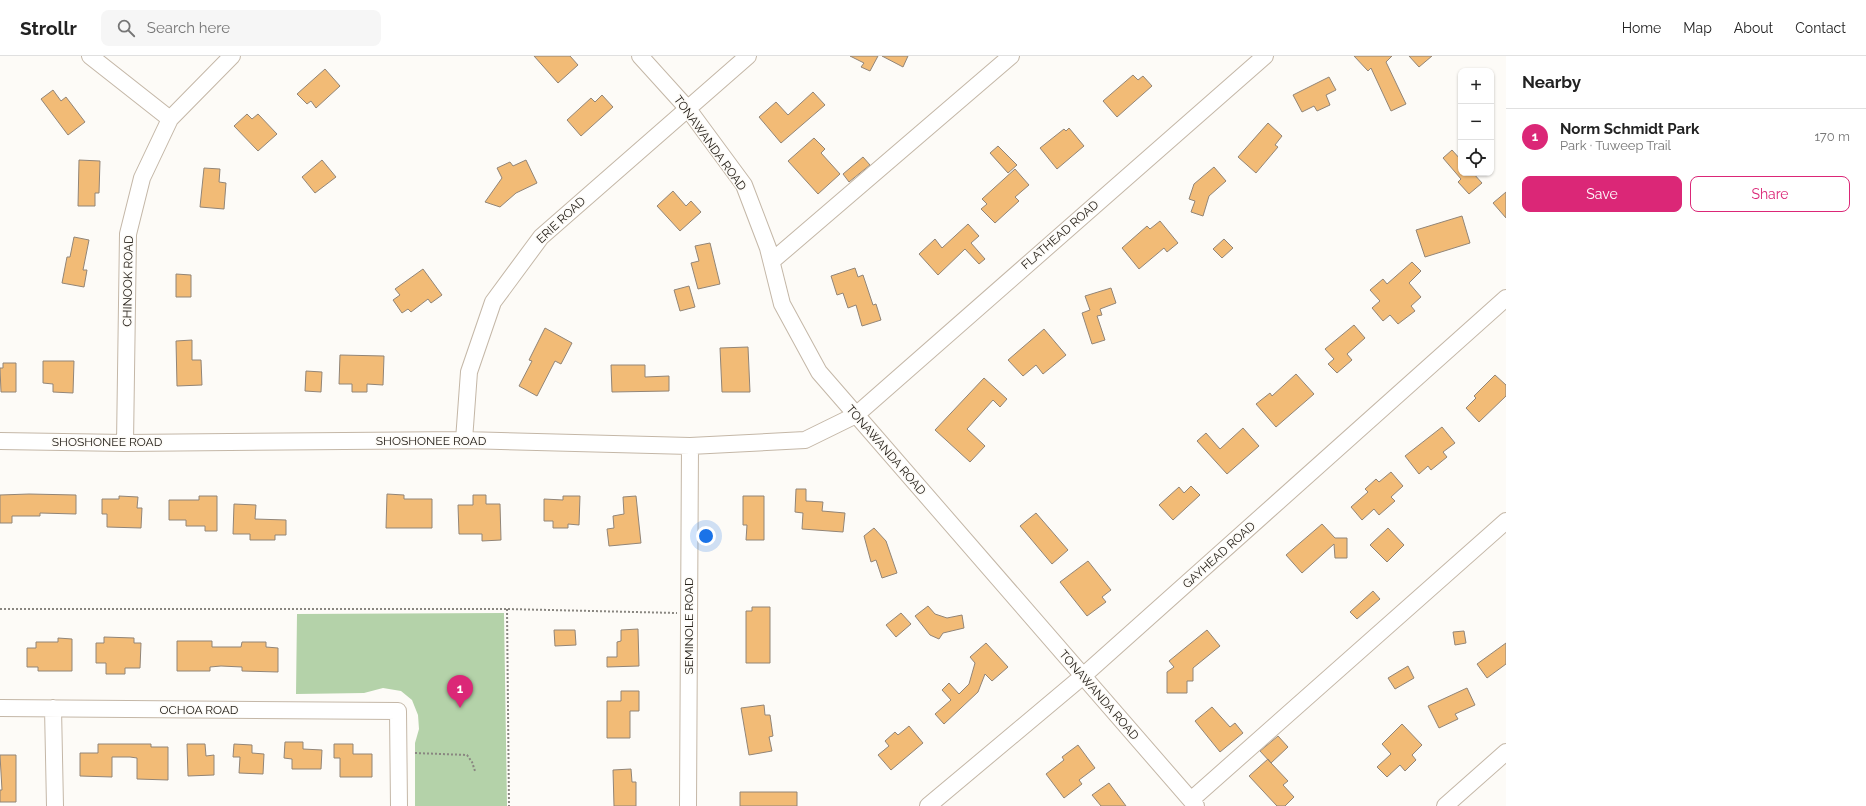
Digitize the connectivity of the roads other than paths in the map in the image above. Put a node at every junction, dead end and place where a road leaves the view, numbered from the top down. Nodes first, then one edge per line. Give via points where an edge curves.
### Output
1 (90, 56) edge
2 (232, 56) edge
3 (640, 56) edge
4 (748, 56) edge
5 (1011, 56) edge
6 (1265, 56) edge
7 (688, 109) junction
8 (170, 119) junction
9 (772, 260) junction
10 (1506, 298) edge
11 (856, 415) junction
12 (464, 440) junction
13 (0, 441) edge
14 (126, 443) junction
15 (690, 446) junction
16 (1506, 521) edge
17 (1083, 676) junction
18 (0, 708) edge
19 (53, 708) junction
20 (1506, 752) edge
21 (1194, 803) edge
22 (55, 806) edge
23 (399, 806) edge
24 (688, 806) edge
25 (928, 806) edge
26 (1445, 806) edge

1 - 8 street
2 - 8 street, CHINOOK ROAD
3 - 7 street, TONAWANDA ROAD
4 - 7 street, ERIE ROAD
5 - 9 street
6 - 11 street, FLATHEAD ROAD
7 - 9 street, TONAWANDA ROAD via 744,185
7 - 12 street, ERIE ROAD via 541,237 493,302 468,372
8 - 14 street, CHINOOK ROAD via 142,178 128,234
9 - 11 street, TONAWANDA ROAD via 782,304 819,372
10 - 17 street, GAYHEAD ROAD
11 - 15 street, SHOSHONEE ROAD via 805,440
11 - 17 street, TONAWANDA ROAD
12 - 14 street, SHOSHONEE ROAD
12 - 15 street, SHOSHONEE ROAD
13 - 14 street, SHOSHONEE ROAD
15 - 24 street, SEMINOLE ROAD
16 - 21 street
17 - 21 street, TONAWANDA ROAD
17 - 25 street, GAYHEAD ROAD
18 - 19 street, OCHOA ROAD
19 - 22 street
19 - 23 street, OCHOA ROAD via 398,711
20 - 26 street

